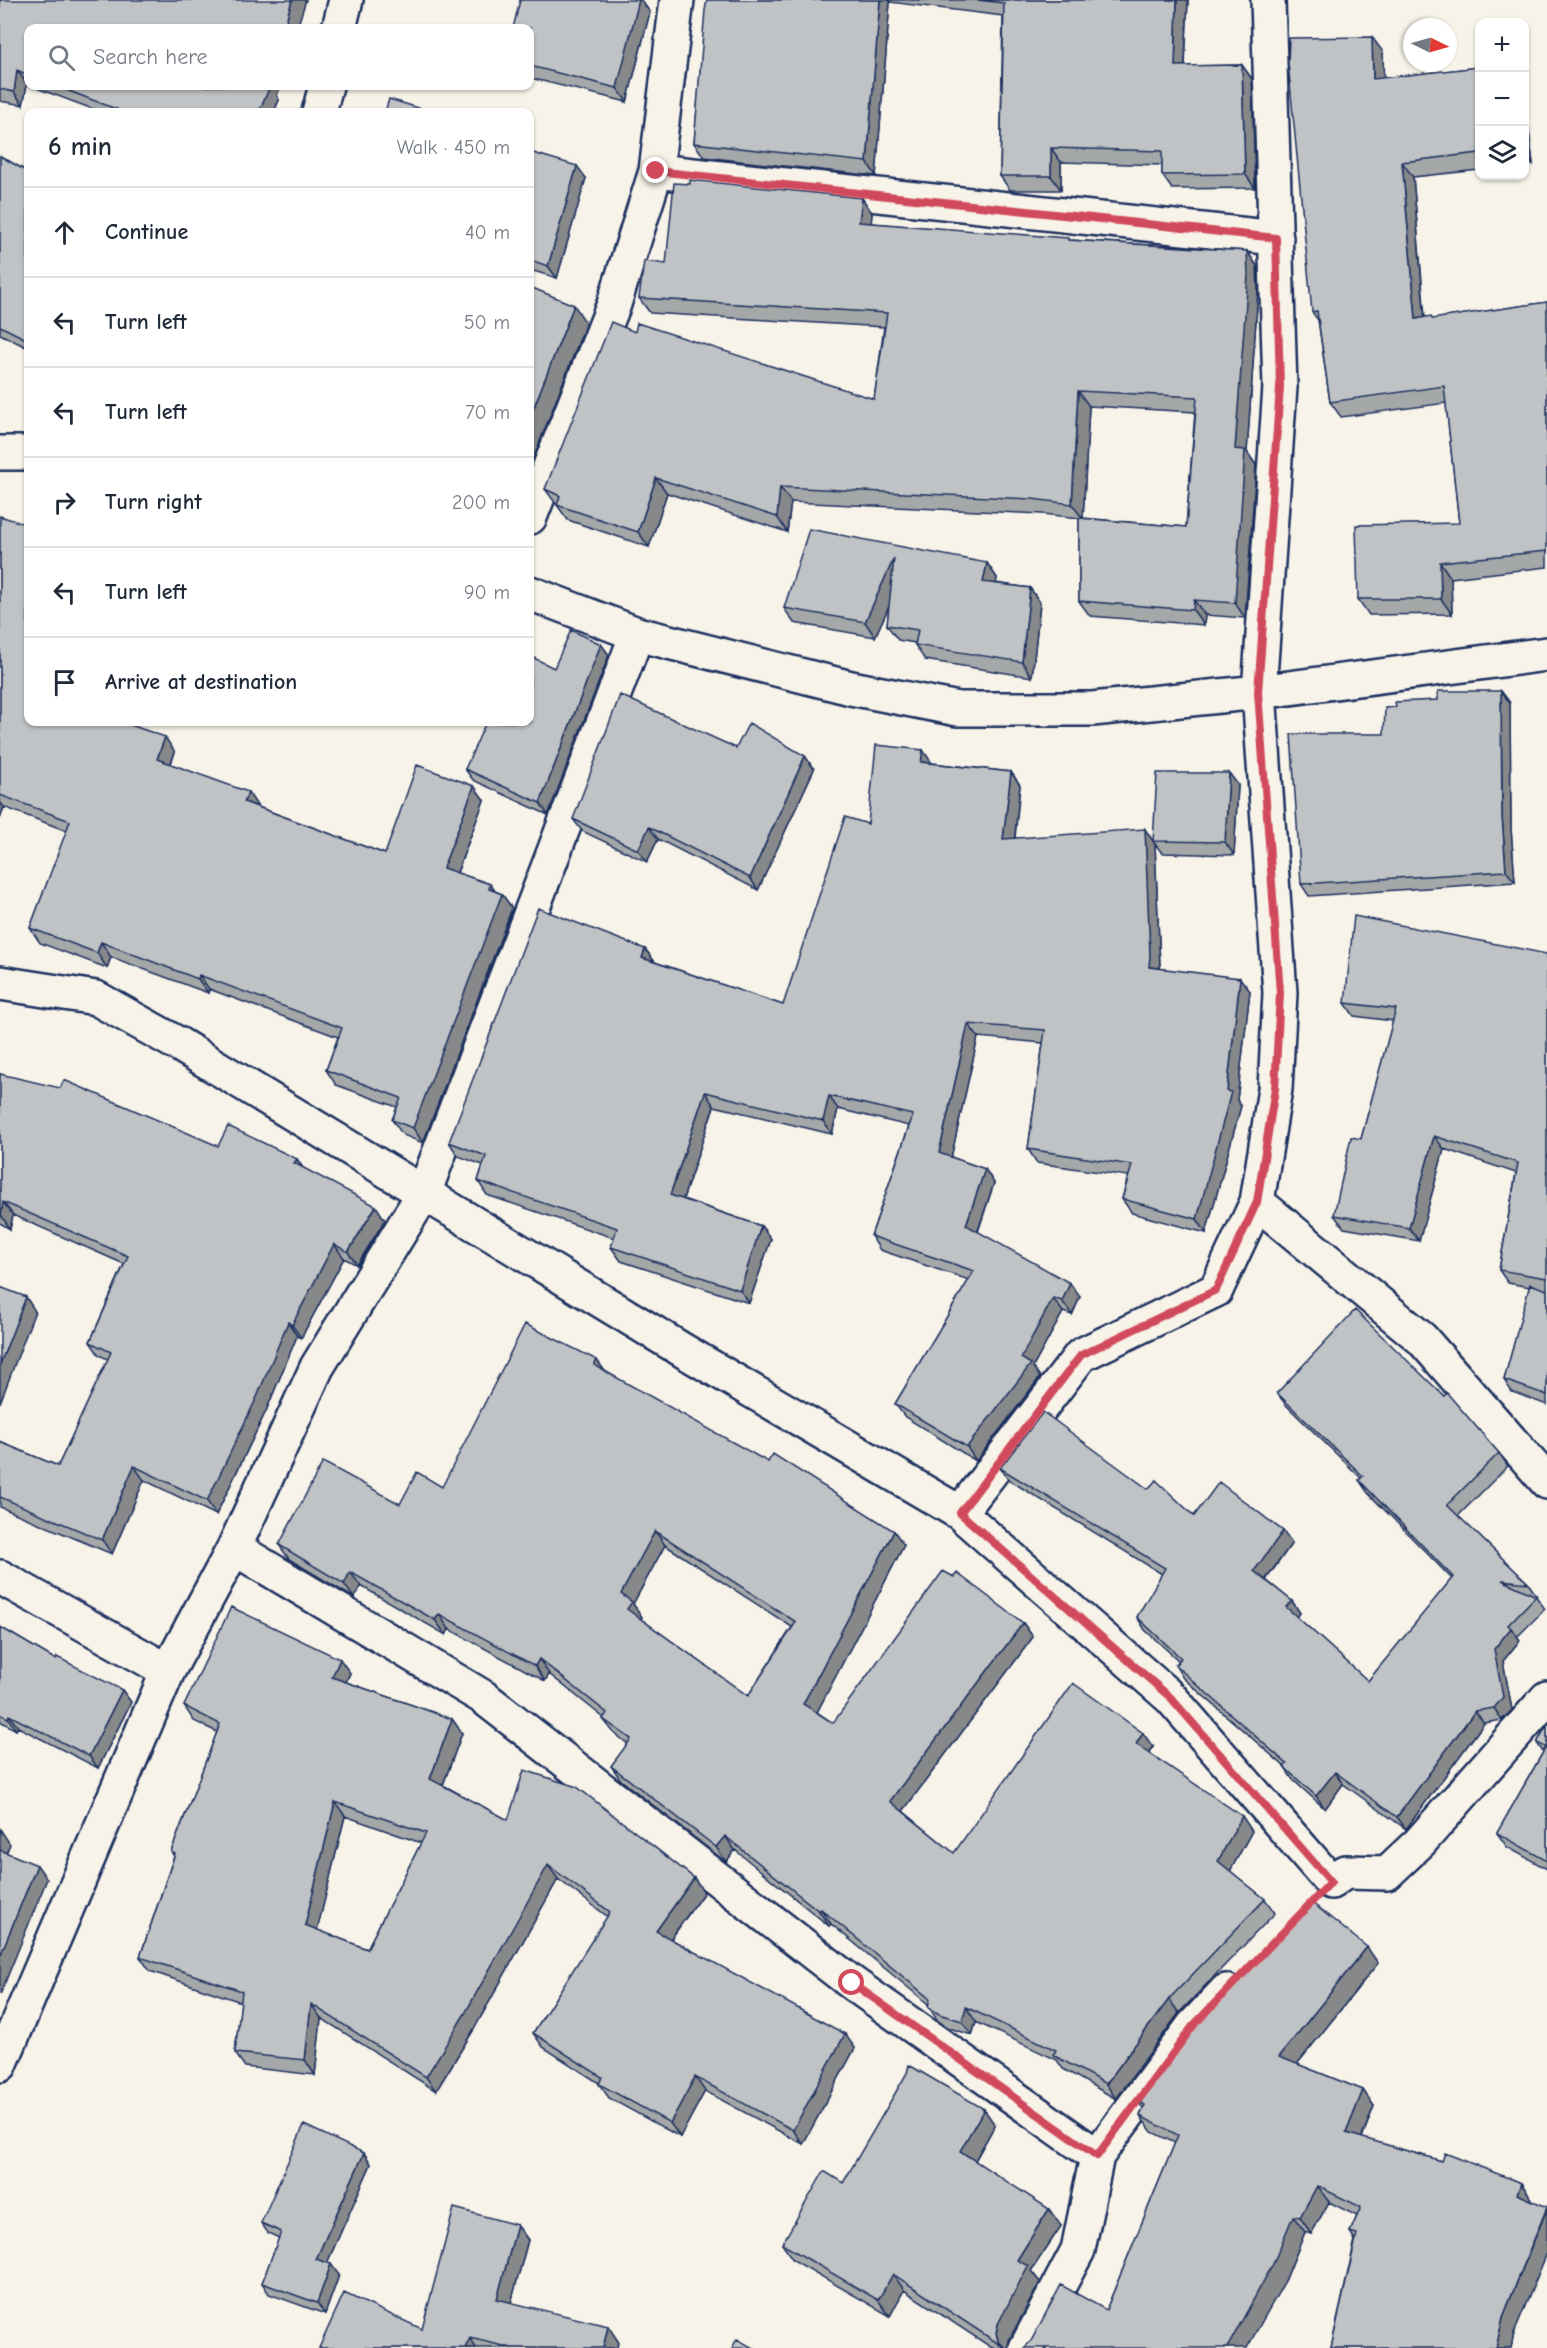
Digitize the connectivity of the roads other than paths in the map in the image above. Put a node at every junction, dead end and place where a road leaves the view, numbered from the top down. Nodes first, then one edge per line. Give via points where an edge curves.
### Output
1 (346, 0) edge
2 (677, 0) edge
3 (1268, 0) edge
4 (340, 24) edge
5 (325, 90) edge
6 (320, 108) edge
7 (656, 171) junction
8 (1276, 238) junction
9 (0, 453) edge
10 (24, 453) edge
11 (534, 507) edge
12 (534, 595) edge
13 (637, 634) junction
14 (1547, 654) edge
15 (1258, 692) junction
16 (0, 983) edge
17 (424, 1193) junction
18 (1257, 1202) junction
19 (1547, 1482) edge
20 (960, 1513) junction
21 (234, 1548) junction
22 (0, 1577) edge
23 (168, 1671) junction
24 (1547, 1698) edge
25 (1331, 1882) junction
26 (1307, 1907) edge
27 (1250, 1967) edge
28 (0, 2065) edge
29 (1097, 2156) junction
30 (1026, 2348) edge

1 - 4 street
2 - 7 street
3 - 8 street
5 - 6 street
7 - 8 street
7 - 11 street via 615,304
8 - 15 street via 1280,387
9 - 10 street
12 - 13 street
13 - 15 street via 851,688 958,709 1092,709
13 - 17 street
14 - 15 street
15 - 18 street via 1280,993 1275,1089
16 - 17 street via 96,998
17 - 20 street
17 - 21 street via 317,1367
18 - 19 street via 1422,1338
18 - 20 street via 1216,1290 1081,1355
20 - 25 street via 1171,1698
21 - 23 street
21 - 29 street via 483,1697 852,1983
22 - 23 street
23 - 28 street
24 - 25 street via 1387,1874 1345,1872
25 - 26 street
27 - 29 street via 1193,2026
29 - 30 street via 1078,2250

